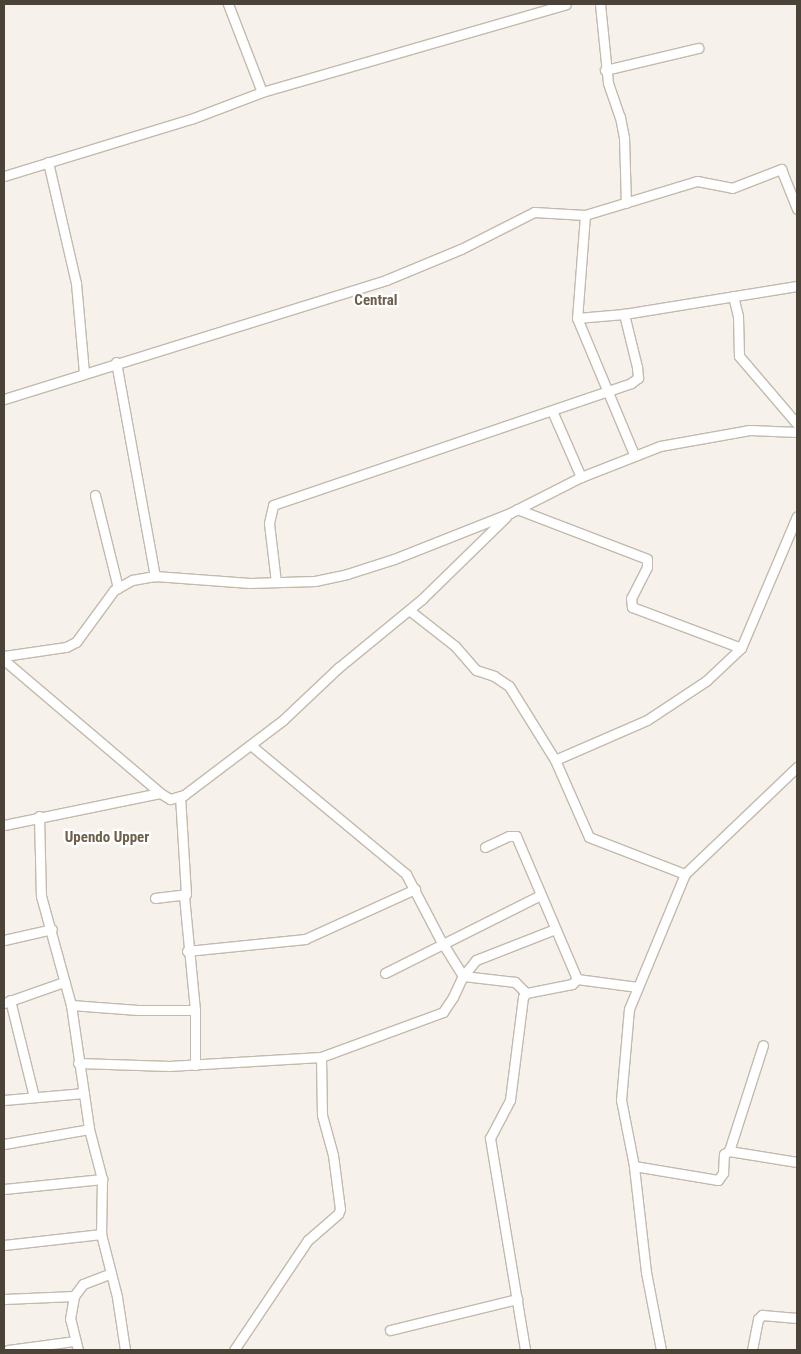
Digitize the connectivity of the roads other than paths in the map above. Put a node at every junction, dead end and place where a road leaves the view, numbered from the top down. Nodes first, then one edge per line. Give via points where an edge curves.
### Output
1 (228, 4) edge
2 (566, 4) edge
3 (600, 4) edge
4 (698, 48) dead end
5 (605, 70) junction
6 (262, 92) junction
7 (48, 162) junction
8 (4, 176) edge
9 (626, 204) junction
10 (797, 209) edge
11 (586, 215) junction
12 (797, 286) edge
13 (733, 296) junction
14 (624, 314) junction
15 (577, 318) junction
16 (116, 362) junction
17 (84, 373) junction
18 (606, 394) junction
19 (4, 399) edge
20 (552, 413) junction
21 (797, 424) edge
22 (797, 432) edge
23 (634, 454) junction
24 (581, 477) junction
25 (95, 495) dead end
26 (513, 511) junction
27 (797, 516) edge
28 (155, 576) junction
29 (276, 582) junction
30 (118, 588) junction
31 (409, 610) junction
32 (741, 648) junction
33 (4, 658) edge
34 (252, 746) junction
35 (555, 760) junction
36 (797, 767) edge
37 (160, 792) junction
38 (180, 796) junction
39 (39, 816) junction
40 (4, 825) edge
41 (485, 847) dead end
42 (685, 874) junction
43 (415, 889) junction
44 (541, 895) junction
45 (184, 896) junction
46 (155, 898) dead end
47 (52, 929) junction
48 (555, 929) junction
49 (4, 940) edge
50 (442, 943) junction
51 (188, 951) junction
52 (385, 973) dead end
53 (463, 976) junction
54 (577, 979) junction
55 (64, 982) junction
56 (637, 987) junction
57 (526, 993) junction
58 (7, 1002) edge
59 (70, 1005) junction
60 (195, 1010) junction
61 (763, 1045) dead end
62 (321, 1057) junction
63 (78, 1063) junction
64 (195, 1065) junction
65 (84, 1093) junction
66 (34, 1097) junction
67 (4, 1100) edge
68 (89, 1129) junction
69 (4, 1144) edge
70 (728, 1151) junction
71 (797, 1162) edge
72 (634, 1166) junction
73 (102, 1179) junction
74 (4, 1189) edge
75 (101, 1234) junction
76 (4, 1245) edge
77 (110, 1273) junction
78 (74, 1296) junction
79 (4, 1299) edge
80 (517, 1299) junction
81 (797, 1318) edge
82 (390, 1330) dead end
83 (75, 1341) junction
84 (8, 1350) edge
85 (78, 1350) edge
86 (124, 1350) edge
87 (234, 1350) edge
88 (525, 1350) edge
89 (661, 1350) edge
90 (752, 1350) edge

1 - 6 street
2 - 6 street
3 - 5 street
4 - 5 street
5 - 9 street via 624,137
6 - 7 street via 191,120
7 - 8 street
7 - 17 street via 76,283
9 - 10 street via 697,181 732,188 781,169
9 - 11 street
11 - 15 street
11 - 16 street via 534,212 386,280
12 - 13 street
13 - 14 street
13 - 21 street via 738,316 739,356
14 - 15 street
14 - 18 street via 638,378
15 - 18 street
16 - 17 street
16 - 28 street
17 - 19 street
18 - 20 street
18 - 23 street
20 - 24 street
20 - 29 street via 280,500 273,505 269,516
22 - 23 street via 750,430 660,446
23 - 24 street
24 - 26 street
25 - 30 street
26 - 29 street via 394,559 347,574 315,581
26 - 31 street
26 - 32 street via 647,559 647,567 631,598 632,607
27 - 32 street
28 - 29 street
28 - 30 street via 132,580
30 - 33 street via 76,642 66,647
31 - 34 street
31 - 35 street via 455,646 476,670 509,686
32 - 35 street via 706,680 647,720
33 - 37 street
34 - 38 street
34 - 43 street via 392,860
35 - 42 street via 589,837
36 - 42 street
37 - 38 street via 170,799
37 - 39 street
38 - 45 street
39 - 40 street
39 - 47 street via 41,896
41 - 44 street via 516,836
42 - 56 street
43 - 50 street
43 - 51 street via 305,939
44 - 48 street
44 - 50 street
45 - 46 street
45 - 51 street
47 - 49 street
47 - 55 street
48 - 53 street via 476,960
48 - 54 street
50 - 52 street
50 - 53 street
51 - 60 street
53 - 57 street via 515,982
53 - 62 street via 443,1012
54 - 56 street
54 - 57 street via 572,984
55 - 58 street
55 - 59 street
56 - 72 street via 626,1032 621,1100
57 - 80 street via 521,1006 510,1100 490,1138
58 - 66 street
59 - 60 street
59 - 63 street
60 - 64 street
61 - 70 street
62 - 64 street
62 - 87 street via 322,1115 333,1155 340,1209 308,1240
63 - 64 street
63 - 65 street
65 - 66 street
65 - 68 street
66 - 67 street
68 - 69 street
68 - 73 street
70 - 71 street
70 - 72 street via 724,1154 723,1173 718,1180
72 - 89 street via 646,1272
73 - 74 street
73 - 75 street
75 - 76 street
75 - 77 street
77 - 78 street via 83,1284
77 - 86 street via 118,1297
78 - 79 street
78 - 83 street via 70,1319
80 - 82 street
80 - 88 street
81 - 90 street via 762,1315 758,1319
83 - 84 street
83 - 85 street

